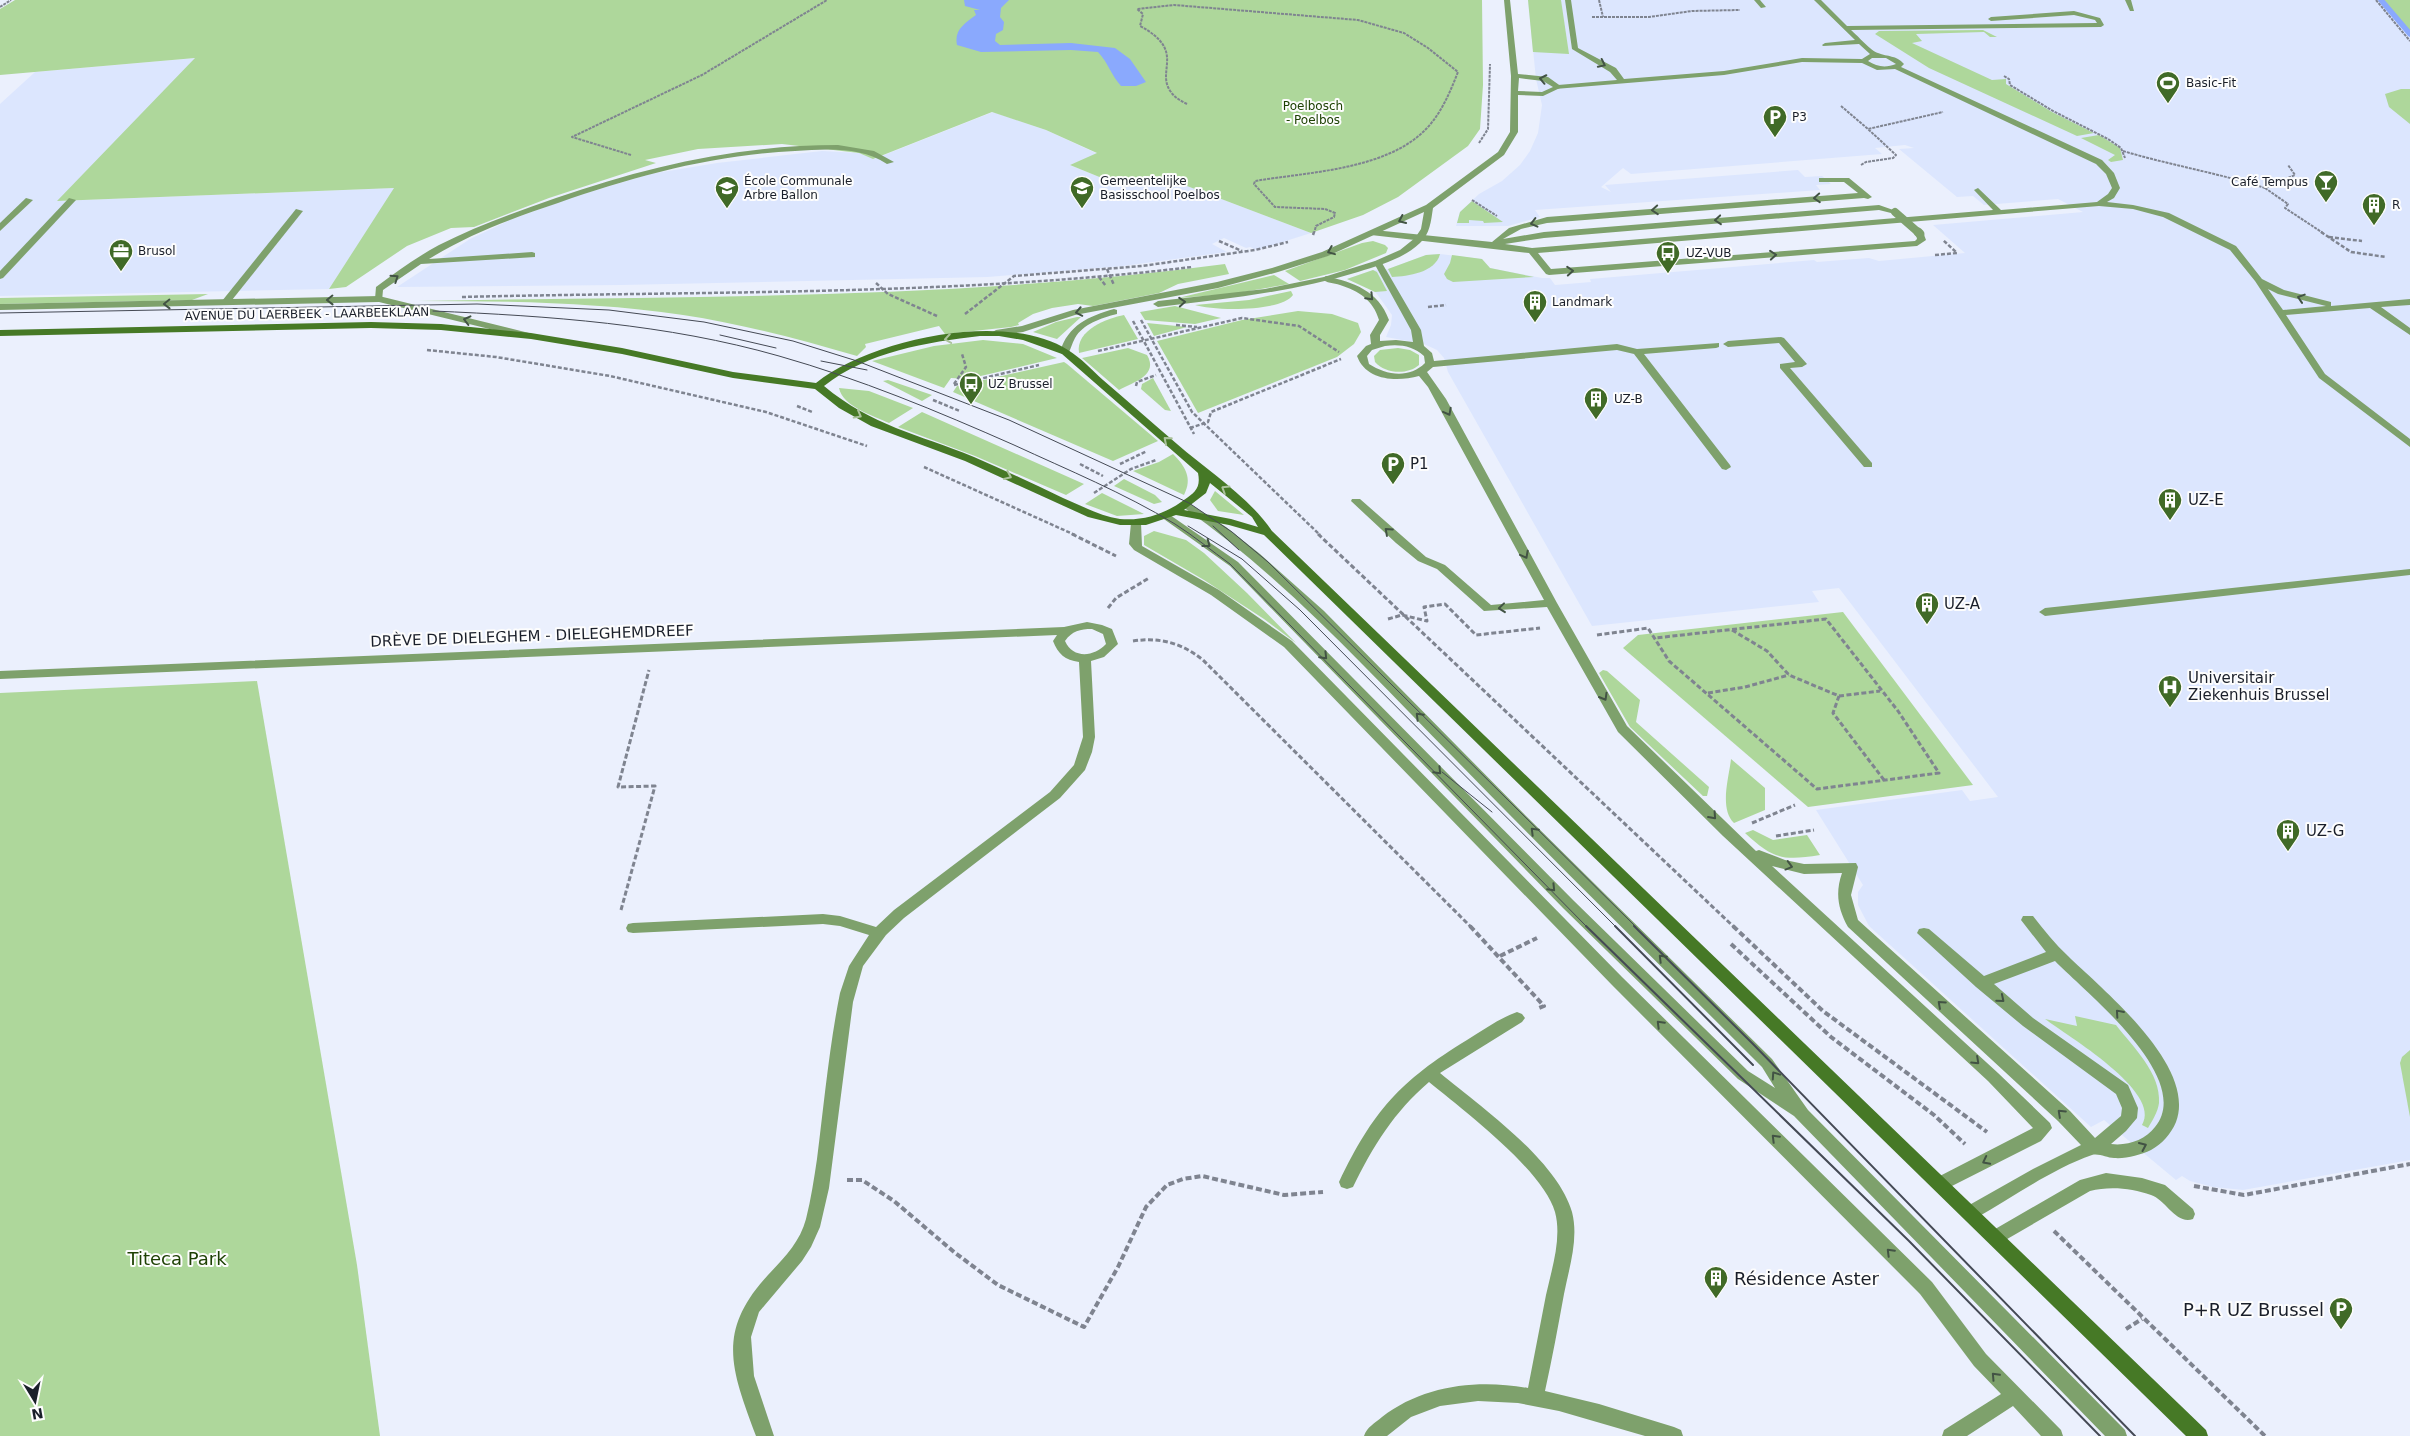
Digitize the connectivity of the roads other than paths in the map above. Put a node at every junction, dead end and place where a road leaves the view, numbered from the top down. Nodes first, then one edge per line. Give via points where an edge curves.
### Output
1 (1506, 0) edge
2 (1568, 0) edge
3 (1757, 0) edge
4 (1817, 0) edge
5 (2128, 0) edge
6 (1762, 7) road end
7 (2132, 10) dead end
8 (1991, 19) dead end
9 (1845, 28) junction
10 (1862, 42) junction
11 (1824, 45) dead end
12 (1877, 56) junction
13 (1864, 60) junction
14 (1896, 67) junction
15 (1515, 76) junction
16 (1622, 82) junction
17 (1558, 87) junction
18 (1514, 93) junction
19 (890, 162) dead end
20 (1822, 180) dead end
21 (1978, 190) dead end
22 (1865, 194) junction
23 (29, 200) dead end
24 (72, 200) dead end
25 (2099, 204) junction
26 (1429, 207) junction
27 (1879, 207) junction
28 (299, 211) dead end
29 (1999, 212) junction
30 (0, 228) edge
31 (1374, 233) junction
32 (1418, 240) junction
33 (1495, 244) junction
34 (1532, 251) junction
35 (532, 255) dead end
36 (419, 262) junction
37 (1378, 263) junction
38 (0, 276) edge
39 (1326, 279) junction
40 (2258, 280) junction
41 (379, 299) junction
42 (2410, 302) edge
43 (225, 303) junction
44 (2373, 306) junction
45 (0, 307) edge
46 (1123, 307) junction
47 (2348, 307) junction
48 (2279, 313) junction
49 (2410, 332) edge
50 (0, 333) edge
51 (996, 333) junction
52 (531, 336) junction
53 (1728, 344) dead end
54 (1376, 345) junction
55 (1716, 345) dead end
56 (1419, 347) junction
57 (1637, 352) junction
58 (1069, 354) junction
59 (1426, 368) junction
60 (818, 386) junction
61 (2410, 444) edge
62 (1868, 465) dead end
63 (1726, 467) dead end
64 (1204, 472) junction
65 (1356, 501) dead end
66 (1187, 505) junction
67 (1170, 515) junction
68 (1206, 517) junction
69 (1136, 523) junction
70 (1268, 532) junction
71 (2410, 572) edge
72 (1551, 603) junction
73 (2045, 612) dead end
74 (1066, 631) junction
75 (1085, 658) junction
76 (0, 675) edge
77 (1748, 850) junction
78 (2028, 920) dead end
79 (633, 928) road end
80 (878, 933) junction
81 (1924, 933) dead end
82 (2057, 954) junction
83 (1981, 983) junction
84 (1517, 1018) road end
85 (1429, 1073) junction
86 (1802, 1115) junction
87 (2096, 1148) junction
88 (1347, 1182) road end
89 (1940, 1184) junction
90 (1970, 1213) junction
91 (2187, 1214) dead end
92 (1996, 1237) junction
93 (2013, 1396) junction
94 (1535, 1398) junction
95 (765, 1436) edge
96 (1373, 1436) edge
97 (1674, 1436) edge
98 (1951, 1436) edge
99 (2054, 1436) edge
100 (2118, 1436) edge
101 (2199, 1436) edge

1 - 15 street
2 -> 16 street via 1574,49 1613,70
3 - 6 street
4 - 9 street
5 - 7 street
8 - 9 street via 2074,13 2098,20 2101,24
9 - 10 street
10 - 11 street
10 - 12 street
12 - 13 street
12 - 14 street via 1897,60 1900,64
13 - 14 street via 1874,66
13 - 16 street via 1802,60 1724,73
14 - 25 street via 2099,162 2110,173 2116,188
17 -> 15 street via 1545,78
15 - 18 street
16 - 17 street
17 - 18 street via 1543,94
18 - 26 street via 1514,132 1501,153
19 - 36 street via 883,156 864,150 822,148 760,151 665,166 612,180 512,216 474,231
20 - 22 street via 1846,180
21 - 29 street
22 - 27 street
22 -> 33 street via 1547,220 1501,235
23 - 30 street
24 - 38 street
25 - 29 street
25 - 40 street via 2117,212 2190,226 2233,248
26 -> 31 street
26 - 32 street via 1425,229
27 -> 33 street via 1544,235
34 -> 27 street, bridge via 1549,272 1917,243 1922,240 1920,234 1895,212
28 - 43 street
29 - 34 street
31 - 32 street
31 -> 46 street via 1325,254 1275,270
32 - 33 street
32 - 37 street via 1403,252
33 - 34 street
35 - 36 street
41 -> 36 street via 380,289
37 - 39 street
37 - 56 street via 1416,330
46 -> 39 street via 1245,296
39 -> 54 street via 1356,287 1372,298 1384,320 1376,335
47 -> 40 street via 2311,302
40 - 48 street
41 -> 43 street, AVENUE DU LAERBEEK - LAARBEEKLAAN
52 -> 41 street, AVENUE DU LAERBEEK - LAARBEEKLAAN
42 - 44 street
43 -> 45 street, AVENUE DU LAERBEEK - LAARBEEKLAAN
44 - 47 street
44 - 49 street
46 -> 51 street via 1061,316 1023,330
46 - 58 street via 1084,323 1068,339
47 - 48 street
48 - 61 street via 2322,376
50 - 52 street, AVENUE DU LAERBEEK - LAARBEEKLAAN via 372,325 441,327
51 - 58 street via 1038,341
51 -> 60 street via 938,340 867,357 834,373
52 - 60 street, AVENUE DU LAERBEEK - LAARBEEKLAAN via 622,351 733,375
53 - 62 street via 1781,340 1802,364 1783,366
54 - 56 street via 1402,342
54 - 59 street via 1362,356 1370,369 1395,376
55 - 57 street
56 - 59 street via 1429,355
57 - 59 street via 1617,347
57 - 63 street
64 -> 58 street
59 -> 72 street via 1432,385
60 -> 69 street via 842,406 874,424 969,459 1074,507 1106,519
64 - 66 street via 1202,491
70 -> 64 street via 1256,515
72 -> 65 street via 1488,609 1441,567 1422,559
66 - 67 street
66 - 68 street
67 - 68 street
67 - 69 street
67 -> 86 street via 1234,564 1568,904 1743,1075
68 - 70 street
86 -> 68 street via 1767,1063 1338,634 1265,563
93 -> 69 street via 1980,1360 1926,1288 1617,981 1288,644 1200,584 1138,548 1134,544
70 - 89 street
71 - 73 street
72 -> 77 street via 1622,729
74 - 75 street via 1060,641 1064,651
74 - 75 street, DRÈVE DE DIELEGHEM - DIELEGHEMDREEF via 1079,626 1095,626 1111,636 1109,648 1099,655
74 - 76 street, DRÈVE DE DIELEGHEM - DIELEGHEMDREEF
75 - 80 street via 1089,737 1080,767 1055,795
77 - 87 street via 1774,862 1812,871 1851,867 1843,885 1847,912 1853,923
77 -> 89 street via 2044,1128 2041,1133
78 - 82 street
79 - 80 street via 823,919
80 - 95 street via 855,967 849,987 812,1229 798,1253 762,1292 749,1312 742,1336 741,1362
81 - 83 street
82 - 83 street
87 -> 82 street via 2128,1152 2155,1141 2166,1127 2172,1110 2171,1092 2166,1078 2122,1016
83 -> 87 street via 2028,1022 2122,1090 2130,1108 2129,1118
84 - 85 street
85 - 88 street via 1378,1124
85 - 94 street via 1520,1152 1551,1189 1563,1212 1566,1238
86 - 100 street
87 - 90 street via 2062,1162
89 - 90 street
90 - 92 street
91 - 92 street via 2159,1190 2142,1184 2106,1180 2086,1185
92 - 101 street
93 - 98 street
93 - 99 street
94 - 96 street via 1474,1391 1439,1397 1408,1409
94 - 97 street via 1590,1410

